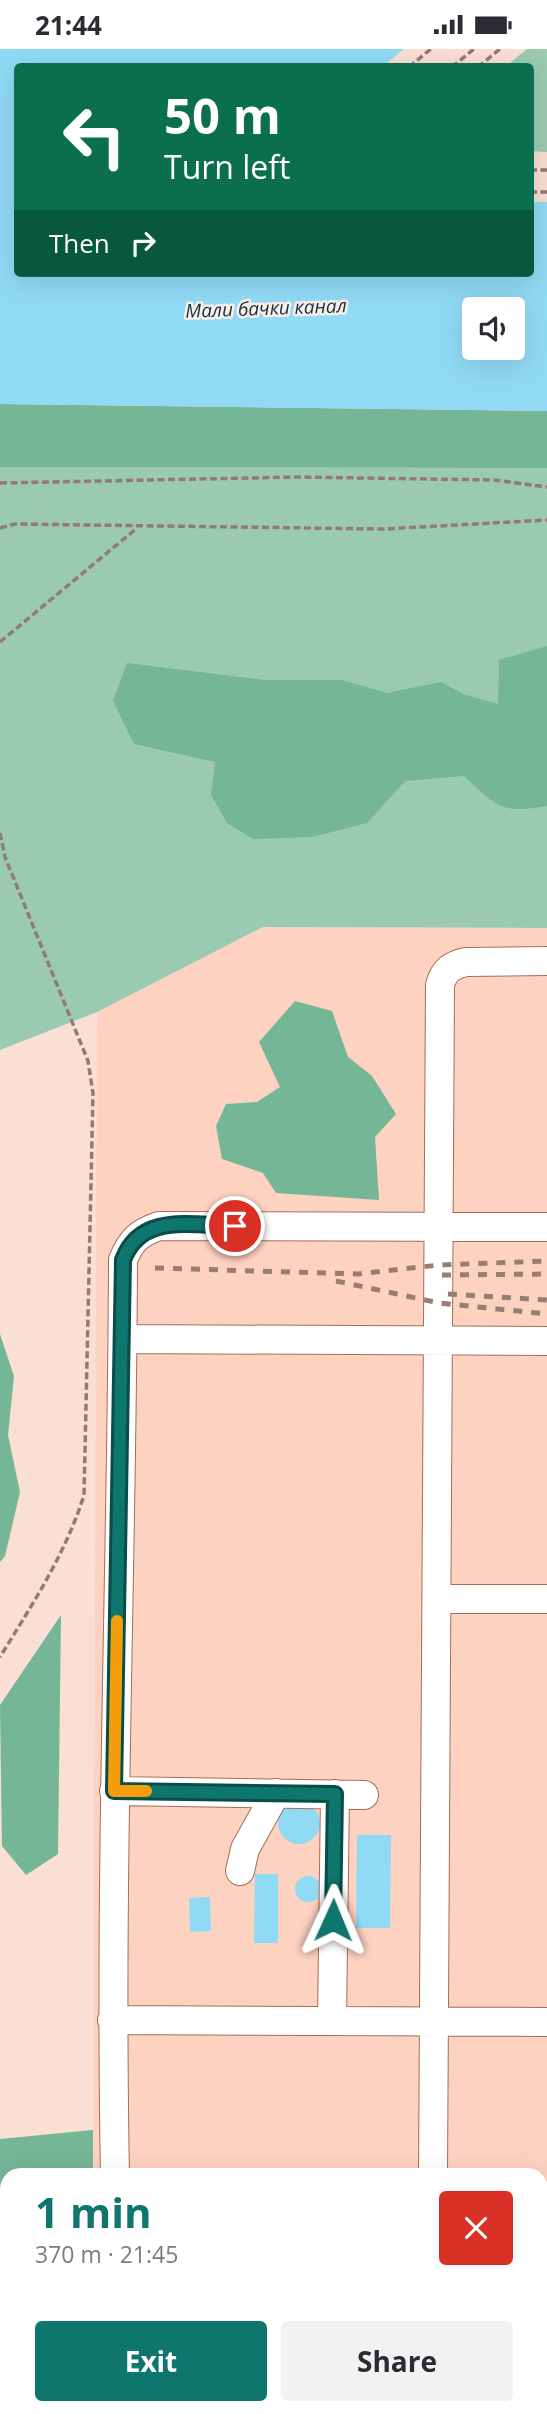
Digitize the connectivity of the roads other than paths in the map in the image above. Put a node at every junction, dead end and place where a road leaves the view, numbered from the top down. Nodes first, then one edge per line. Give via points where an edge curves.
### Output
1 (547, 961) edge
2 (439, 1227) junction
3 (547, 1227) edge
4 (123, 1339) junction
5 (438, 1340) junction
6 (547, 1341) edge
7 (437, 1599) junction
8 (547, 1599) edge
9 (114, 1791) junction
10 (276, 1793) junction
11 (335, 1794) junction
12 (365, 1795) dead end
13 (240, 1871) dead end
14 (112, 2021) junction
15 (332, 2021) junction
16 (434, 2022) junction
17 (547, 2022) edge
18 (116, 2168) edge
19 (433, 2168) edge

1 - 2 lane via 466,962 454,964 443,975
2 - 3 lane
2 - 4 lane via 159,1226 142,1231 129,1244 123,1260
2 - 5 lane
4 - 5 lane
4 - 9 lane
5 - 6 lane
5 - 7 lane
7 - 8 lane
7 - 16 lane
9 - 10 lane
9 - 14 lane
10 - 11 lane
10 - 13 lane via 245,1849
11 - 12 lane
11 - 15 lane
14 - 15 lane
14 - 18 lane
15 - 16 lane
16 - 17 lane
16 - 19 lane

